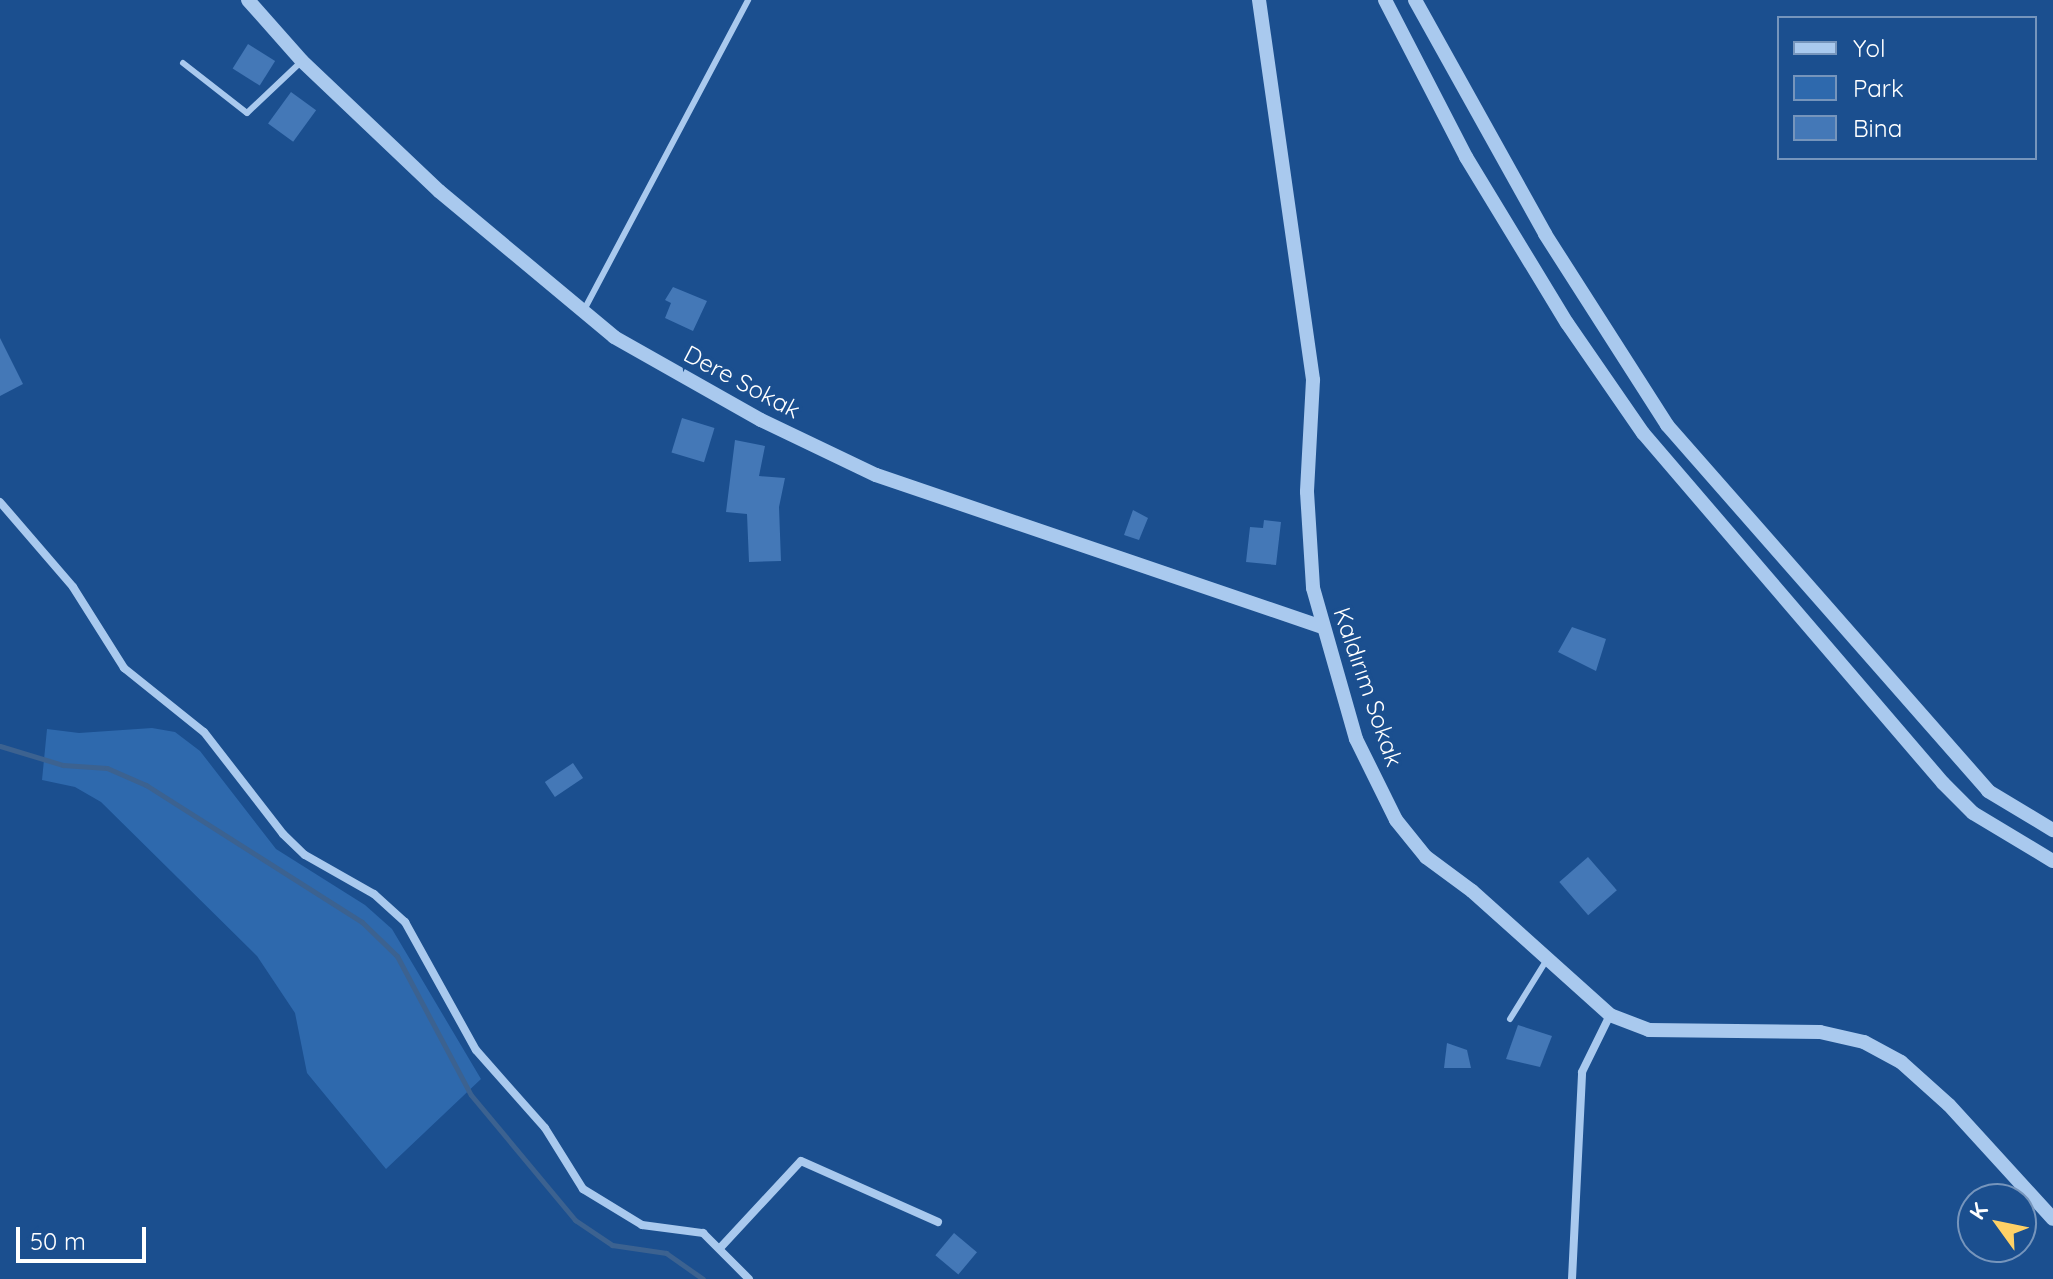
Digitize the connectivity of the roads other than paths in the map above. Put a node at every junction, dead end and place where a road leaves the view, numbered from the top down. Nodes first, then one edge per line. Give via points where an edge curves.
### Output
1 (248, 0) edge
2 (748, 0) edge
3 (1259, 0) edge
4 (1385, 0) edge
5 (1415, 0) edge
6 (302, 61) junction
7 (183, 63) dead end
8 (582, 313) junction
9 (0, 502) edge
10 (1322, 627) junction
11 (2053, 830) edge
12 (2053, 861) edge
13 (1546, 961) junction
14 (1610, 1015) junction
15 (1510, 1019) dead end
16 (2053, 1219) edge
17 (938, 1222) dead end
18 (721, 1247) junction
19 (749, 1279) edge
20 (1572, 1279) edge

1 - 6 street, Dere Sokak
2 - 8 lane
3 - 10 street, Kaldırım Sokak via 1307,315 1313,434 1307,540
4 - 12 street via 1466,157 1567,323 1643,433 1943,783 1973,813
5 - 11 street via 1545,234 1667,425 1988,791
6 - 7 lane via 247,113
6 - 8 street, Dere Sokak via 439,191
8 - 10 street, Dere Sokak via 614,337 761,420 876,475
9 - 18 street via 73,587 124,668 204,732 283,834 305,855 374,894 405,922 429,957 463,1030 545,1128 583,1189 642,1225 703,1233
10 - 13 street, Kaldırım Sokak via 1356,739 1396,820 1426,857 1472,891
13 - 14 street, Kaldırım Sokak
13 - 15 lane
14 - 16 street, Kaldırım Sokak via 1649,1030 1820,1032 1864,1042 1901,1062 1949,1105
14 - 20 street via 1582,1072
17 - 18 street via 801,1161
18 - 19 street

